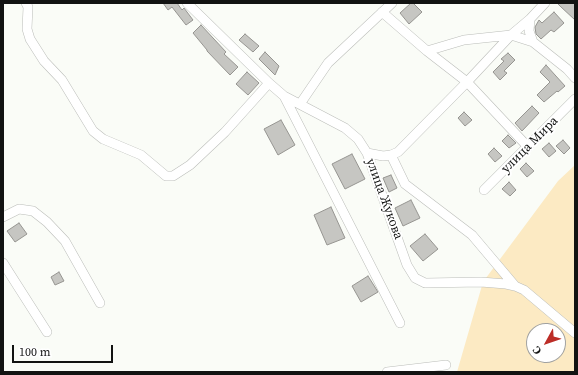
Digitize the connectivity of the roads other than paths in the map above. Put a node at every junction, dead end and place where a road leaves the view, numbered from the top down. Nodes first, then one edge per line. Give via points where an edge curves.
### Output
1 (188, 3) edge
2 (392, 3) edge
3 (545, 3) edge
4 (29, 4) edge
5 (382, 12) junction
6 (530, 18) junction
7 (512, 35) junction
8 (533, 42) junction
9 (427, 51) junction
10 (575, 78) edge
11 (467, 82) junction
12 (269, 84) junction
13 (284, 96) junction
14 (575, 99) edge
15 (300, 104) junction
16 (528, 147) junction
17 (367, 153) junction
18 (391, 155) junction
19 (484, 190) dead end
20 (3, 218) edge
21 (3, 263) edge
22 (515, 286) junction
23 (100, 303) dead end
24 (400, 323) dead end
25 (47, 332) dead end
26 (575, 333) edge
27 (446, 365) dead end
28 (387, 372) edge

1 - 12 street, улица Жукова
2 - 5 street
3 - 6 street
4 - 12 street via 27,29 30,39 44,61 62,80 93,131 103,139 141,154 166,176 173,176 190,165 225,132
5 - 9 street
5 - 15 street via 328,63
6 - 7 street
6 - 8 street via 529,31
7 - 8 street
7 - 9 street via 464,40
7 - 11 street
8 - 10 street
9 - 11 street
11 - 16 street
11 - 18 street via 398,152
12 - 13 street, улица Жукова
13 - 15 street, улица Жукова
13 - 24 street, улица Жукова
14 - 16 street, улица Мира
15 - 17 street, улица Жукова via 345,128 358,139
16 - 19 street, улица Мира
17 - 18 street
17 - 22 street, улица Жукова via 407,265 415,278 425,283 481,282
18 - 22 street via 405,184 472,235
20 - 23 street via 20,209 33,211 47,222 65,241
21 - 25 street
22 - 26 street via 524,290
27 - 28 street

